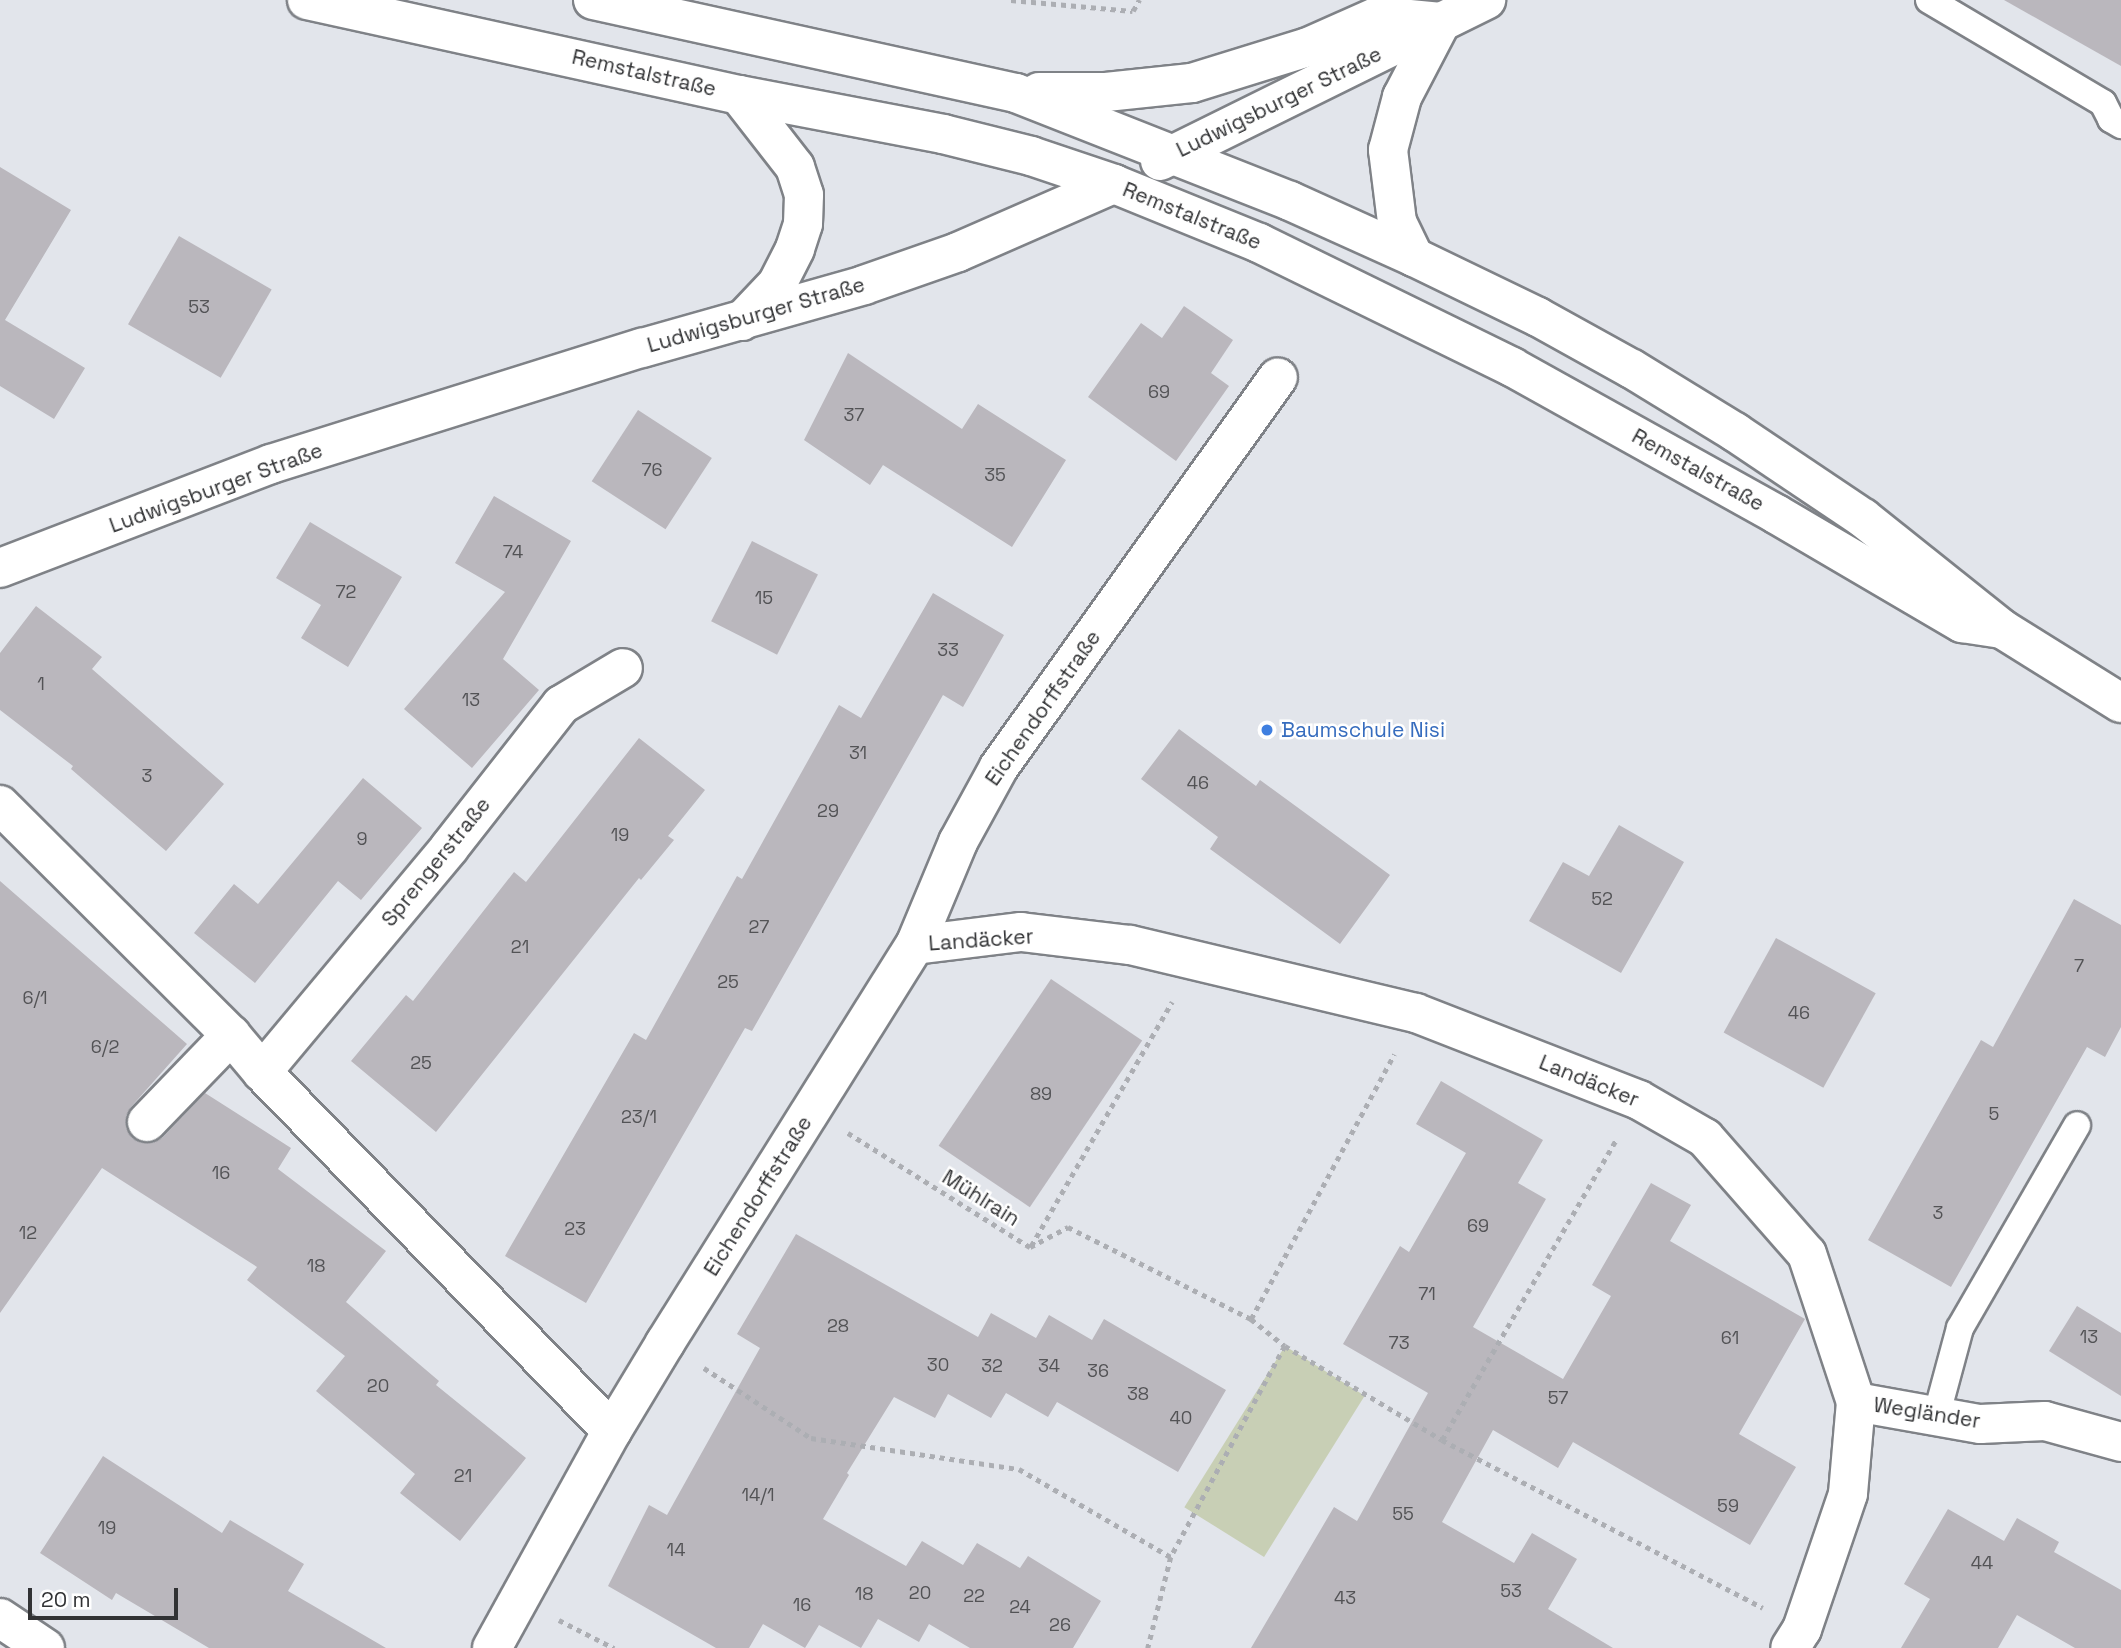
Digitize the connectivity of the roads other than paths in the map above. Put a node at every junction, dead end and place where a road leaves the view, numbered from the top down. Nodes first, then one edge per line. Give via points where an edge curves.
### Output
1 (307, 0) edge
2 (593, 0) edge
3 (1486, 0) edge
4 (1929, 0) edge
5 (1441, 22) junction
6 (1016, 93) junction
7 (739, 95) junction
8 (2121, 125) edge
9 (1174, 153) junction
10 (1114, 184) junction
11 (1414, 257) junction
12 (742, 321) junction
13 (1278, 379) dead end
14 (0, 568) edge
15 (2002, 629) junction
16 (623, 668) dead end
17 (2121, 702) edge
18 (0, 805) edge
19 (915, 945) junction
20 (231, 1035) junction
21 (262, 1072) junction
22 (147, 1122) dead end
23 (2077, 1125) dead end
24 (1856, 1402) junction
25 (1936, 1417) junction
26 (612, 1431) junction
27 (2121, 1442) edge
28 (0, 1618) edge
29 (1796, 1638) edge
30 (45, 1648) edge
31 (492, 1648) edge

1 - 7 street, Remstalstraße
2 - 6 street
3 - 5 street, Ludwigsburger Straße
4 - 8 lane via 2103,103 2111,119
5 - 6 street via 1378,16 1308,47 1192,83 1105,92
5 - 9 street, Ludwigsburger Straße
5 - 11 street via 1402,97 1388,150 1397,222
6 - 9 street
7 - 10 street, Remstalstraße via 943,134 1031,156
7 - 12 street via 795,167 804,195 803,224 795,249 777,284
9 - 10 street, Ludwigsburger Straße
9 - 11 street
10 - 12 street, Ludwigsburger Straße via 958,252
10 - 15 street, Remstalstraße via 1283,254 1512,367 1776,513 1962,623
11 - 15 street via 1538,317 1735,432 1863,518
12 - 14 street, Ludwigsburger Straße via 271,464
13 - 19 street, Eichendorffstraße via 999,767 958,842
15 - 17 street
16 - 21 street, Sprengerstraße via 561,705
18 - 20 street
19 - 24 street, Landäcker via 1021,932 1130,945 1416,1013 1639,1100 1705,1138 1807,1254
19 - 26 street, Eichendorffstraße
20 - 21 street
20 - 22 street
21 - 26 street
23 - 25 lane via 1961,1328
24 - 25 street, Wegländer
24 - 29 street, Landäcker via 1848,1494
25 - 27 street, Wegländer via 1980,1424 2045,1421
26 - 31 street, Eichendorffstraße
28 - 30 street

